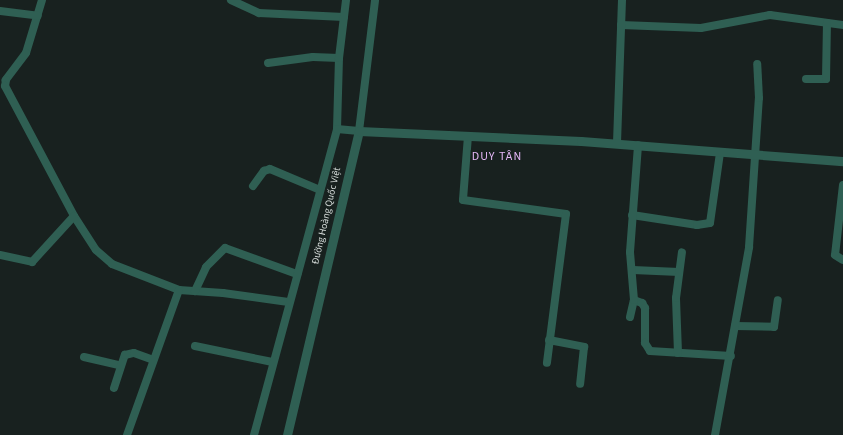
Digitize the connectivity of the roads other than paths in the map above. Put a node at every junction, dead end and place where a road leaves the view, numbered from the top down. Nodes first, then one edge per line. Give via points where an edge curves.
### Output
1 (42, 0) edge
2 (232, 0) edge
3 (346, 0) edge
4 (375, 0) edge
5 (622, 0) edge
6 (0, 11) edge
7 (38, 16) junction
8 (344, 17) junction
9 (827, 23) junction
10 (622, 25) junction
11 (843, 25) edge
12 (339, 58) junction
13 (268, 63) dead end
14 (757, 64) dead end
15 (806, 79) dead end
16 (340, 129) junction
17 (356, 131) junction
18 (468, 136) junction
19 (617, 144) junction
20 (638, 145) junction
21 (720, 153) junction
22 (754, 155) junction
23 (843, 161) edge
24 (843, 185) edge
25 (254, 186) dead end
26 (320, 190) junction
27 (632, 215) junction
28 (74, 216) junction
29 (682, 252) dead end
30 (0, 255) edge
31 (843, 260) edge
32 (633, 270) junction
33 (679, 272) junction
34 (297, 274) junction
35 (179, 290) junction
36 (195, 290) junction
37 (634, 300) junction
38 (778, 300) dead end
39 (288, 302) junction
40 (630, 317) dead end
41 (735, 326) junction
42 (549, 340) junction
43 (195, 346) dead end
44 (678, 353) junction
45 (731, 356) junction
46 (84, 357) dead end
47 (153, 360) junction
48 (272, 362) junction
49 (547, 363) dead end
50 (120, 365) junction
51 (580, 384) dead end
52 (114, 388) dead end
53 (127, 435) edge
54 (254, 435) edge
55 (287, 435) edge
56 (715, 435) edge

1 - 7 street
2 - 8 street via 259,13
3 - 8 street
4 - 17 street, Đường Hoàng Quốc Việt
5 - 10 street
6 - 7 street
7 - 28 street via 26,53 6,80 5,86
8 - 12 street
9 - 10 street via 770,15 701,28
9 - 11 street
9 - 15 street via 826,79
10 - 19 street
12 - 13 street via 313,56
12 - 16 street
14 - 22 street via 759,98
16 - 17 street
16 - 26 street
17 - 18 street
17 - 55 street, Đường Hoàng Quốc Việt
18 - 19 street
18 - 42 street via 464,200 566,214
19 - 20 street
20 - 21 street
20 - 27 street
21 - 22 street
21 - 27 street via 710,223 697,225
22 - 23 street
22 - 41 street via 749,247
24 - 31 street via 835,255
25 - 26 street via 264,171 270,169
26 - 34 street
27 - 32 street via 630,260
28 - 30 street via 32,262
28 - 35 street via 106,261
29 - 33 street
32 - 33 street
32 - 37 street
33 - 44 street via 676,317
34 - 36 street via 225,248 206,267
34 - 39 street
35 - 36 street
35 - 47 street
36 - 39 street
37 - 40 street
37 - 44 street via 642,303 645,308 645,343 648,350
38 - 41 street via 774,327
39 - 48 street
41 - 45 street
42 - 49 street
42 - 51 street via 584,348
43 - 48 street
44 - 45 street
45 - 56 street
46 - 50 street
47 - 50 street via 128,353 122,357
47 - 53 street
48 - 54 street
50 - 52 street

